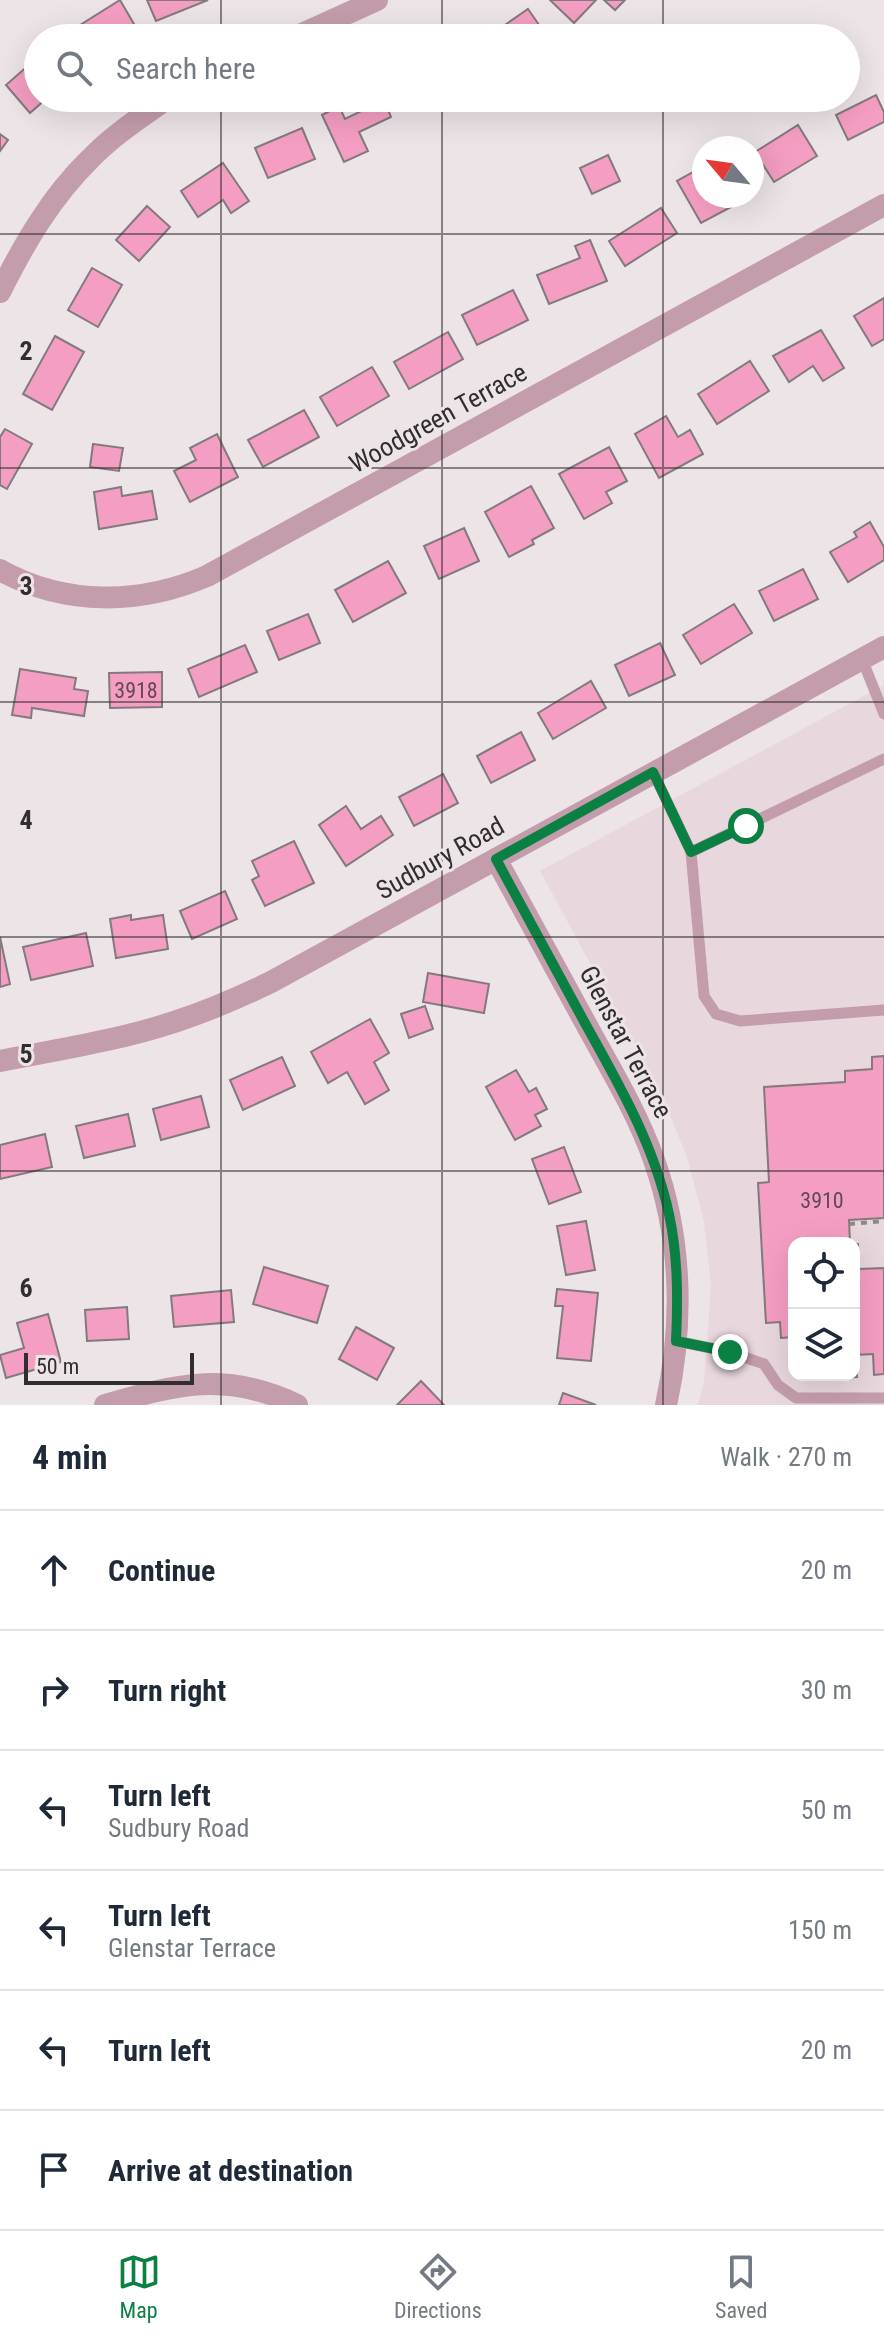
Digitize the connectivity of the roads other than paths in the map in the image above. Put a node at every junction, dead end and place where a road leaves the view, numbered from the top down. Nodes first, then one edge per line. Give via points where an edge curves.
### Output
1 (377, 0) edge
2 (324, 24) edge
3 (149, 112) edge
4 (884, 205) edge
5 (0, 292) edge
6 (0, 570) edge
7 (884, 647) edge
8 (862, 659) junction
9 (884, 714) edge
10 (884, 759) edge
11 (653, 772) junction
12 (691, 852) junction
13 (496, 859) junction
14 (884, 1010) edge
15 (0, 1061) edge
16 (676, 1341) junction
17 (884, 1398) edge
18 (105, 1405) edge
19 (297, 1405) edge
20 (666, 1405) edge

1 - 2 street
3 - 5 street via 89,159 58,194
4 - 6 street, Woodgreen Terrace via 191,583 102,598 67,595
7 - 8 street, Sudbury Road
8 - 9 lane
8 - 11 street, Sudbury Road
10 - 12 lane
11 - 12 lane
11 - 13 street, Sudbury Road
12 - 14 lane via 704,996 716,1014 740,1021
13 - 15 street, Sudbury Road via 234,1000 142,1031
13 - 16 street, Glenstar Terrace via 632,1109 654,1160 676,1254
16 - 17 lane via 764,1364 778,1385 796,1398
16 - 20 street, Glenstar Terrace
18 - 19 street via 197,1383 249,1387

